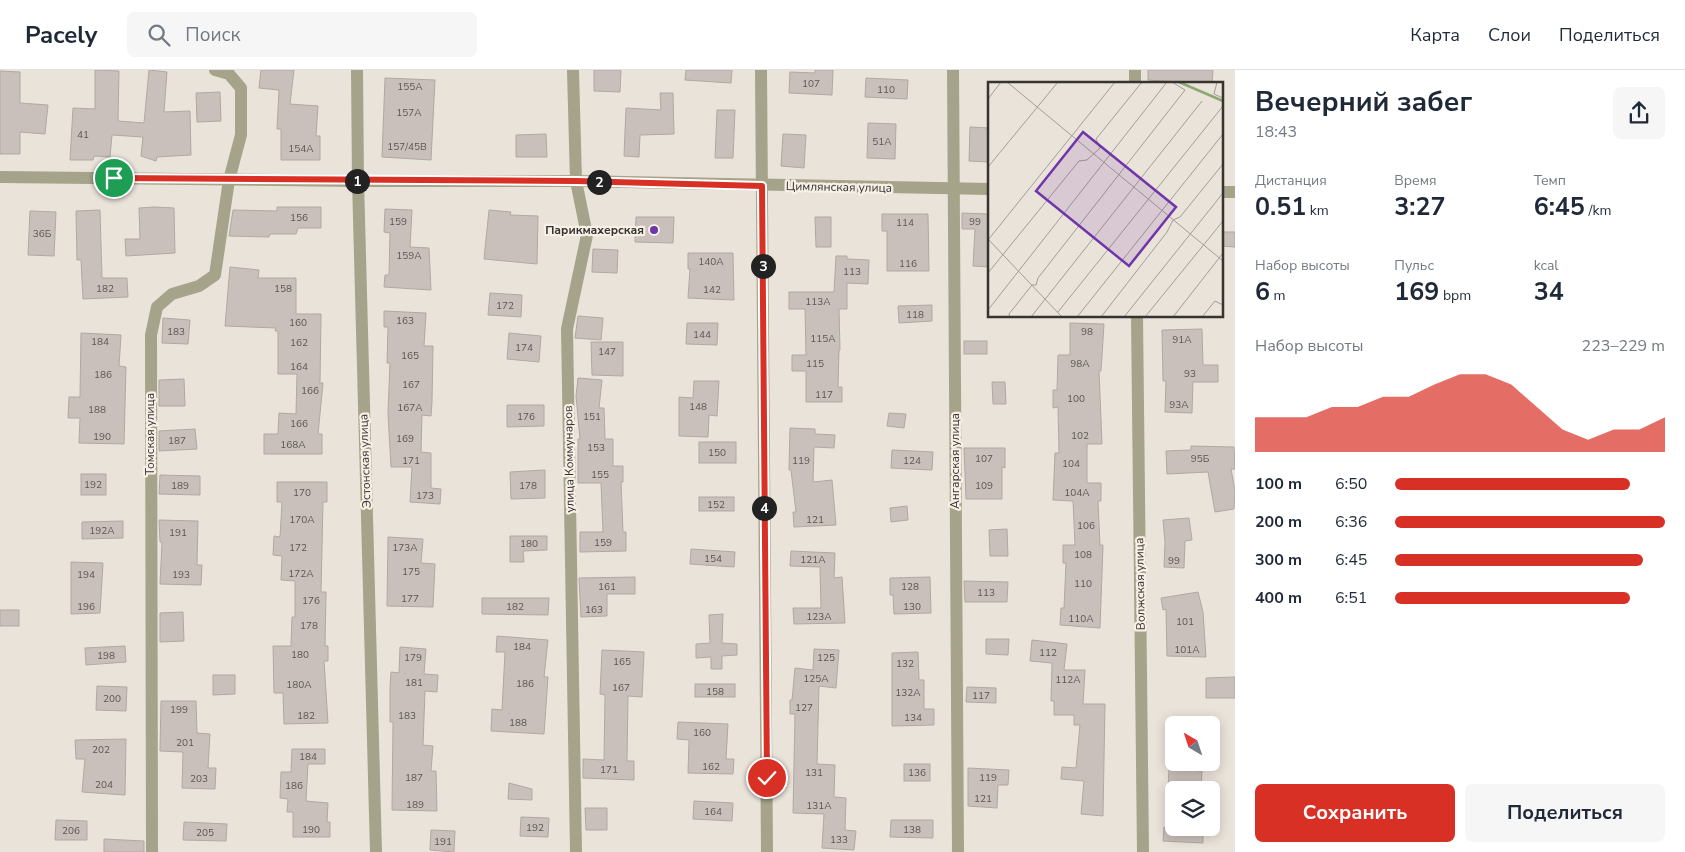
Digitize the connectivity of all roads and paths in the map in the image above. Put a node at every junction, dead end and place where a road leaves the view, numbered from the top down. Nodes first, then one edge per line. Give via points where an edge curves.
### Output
1 (215, 70) edge
2 (357, 70) edge
3 (573, 70) edge
4 (761, 70) edge
5 (953, 70) edge
6 (0, 177) edge
7 (229, 180) junction
8 (576, 181) junction
9 (358, 182) junction
10 (762, 186) junction
11 (954, 188) junction
12 (988, 189) edge
13 (1222, 192) edge
14 (1235, 192) edge
15 (1137, 318) edge
16 (152, 852) edge
17 (376, 852) edge
18 (576, 852) edge
19 (767, 852) edge
20 (958, 852) edge
21 (1143, 852) edge

1 - 7 street, Томская улица via 229,74 241,88 240,135
2 - 9 street, Эстонская улица
3 - 8 street, улица Коммунаров
4 - 10 street
5 - 11 street, Ангарская улица
6 - 7 street, Цимлянская улица
7 - 9 street, Цимлянская улица
7 - 16 street, Томская улица via 215,275 199,286 172,294 157,307 151,335
8 - 9 street, Цимлянская улица
8 - 10 street, Цимлянская улица
8 - 18 street, улица Коммунаров via 587,235 567,329
9 - 17 street, Эстонская улица
10 - 11 street, Цимлянская улица
10 - 19 street
11 - 12 street, Цимлянская улица
11 - 20 street, Ангарская улица
13 - 14 street
15 - 21 street, Волжская улица

